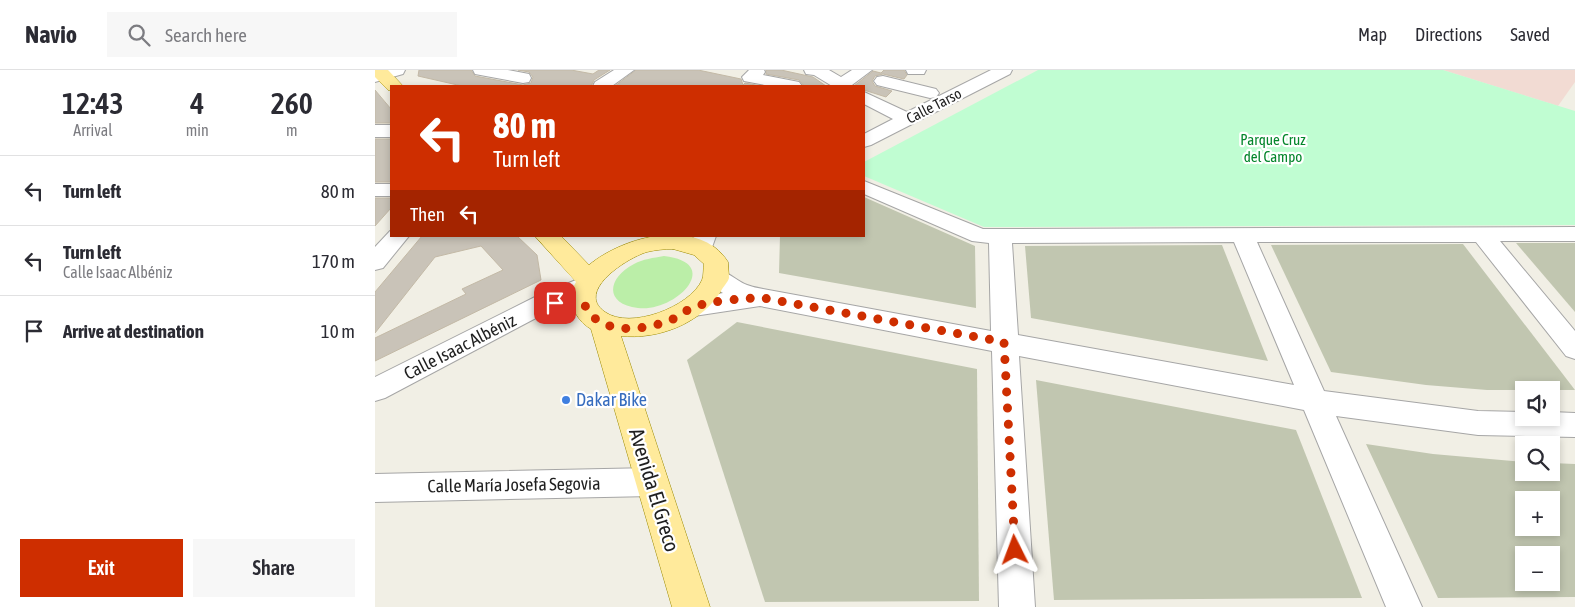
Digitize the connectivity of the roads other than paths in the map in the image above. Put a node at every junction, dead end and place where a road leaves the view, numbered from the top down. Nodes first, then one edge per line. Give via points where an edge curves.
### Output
1 (481, 70) edge
2 (626, 70) edge
3 (864, 70) edge
4 (914, 70) edge
5 (918, 70) edge
6 (977, 70) edge
7 (1004, 70) edge
8 (748, 75) edge
9 (831, 77) edge
10 (523, 78) edge
11 (883, 81) dead end
12 (603, 85) edge
13 (789, 85) edge
14 (930, 94) junction
15 (865, 97) edge
16 (900, 115) junction
17 (865, 126) edge
18 (390, 131) edge
19 (375, 132) edge
20 (865, 140) edge
21 (865, 186) edge
22 (375, 190) edge
23 (390, 190) edge
24 (1482, 234) junction
25 (1575, 234) edge
26 (1242, 235) junction
27 (1000, 236) junction
28 (396, 237) edge
29 (647, 237) edge
30 (553, 242) edge
31 (703, 242) edge
32 (618, 255) junction
33 (375, 262) edge
34 (716, 277) junction
35 (587, 288) junction
36 (763, 298) junction
37 (694, 307) junction
38 (603, 323) junction
39 (649, 326) junction
40 (1004, 342) junction
41 (1575, 349) edge
42 (618, 374) junction
43 (375, 390) edge
44 (1314, 400) junction
45 (1575, 425) edge
46 (652, 482) junction
47 (375, 488) edge
48 (691, 607) edge
49 (1017, 607) edge
50 (1404, 607) edge

1 - 10 street
2 - 12 street
3 - 9 street
4 - 5 street
6 - 14 street, Calle Tarso
7 - 16 street, Calle Tarso
8 - 13 street
11 - 14 street
14 - 16 street, Calle Tarso
15 - 16 street
16 - 17 street, Calle Tarso
16 - 20 street, Calle Tarso
18 - 19 street
21 - 27 street via 980,236
22 - 23 street
24 - 25 street
24 - 26 street
24 - 41 street
26 - 27 street
26 - 44 street
27 - 40 street
28 - 33 street
29 - 32 street
30 - 32 main road via 574,256 591,262
30 - 35 main road
31 - 32 main road via 657,242
31 - 34 main road via 716,266
32 - 35 main road via 599,269
34 - 36 street via 738,291
34 - 37 main road via 709,292
35 - 38 main road via 587,311
35 - 43 street, Calle Isaac Albéniz via 544,303
36 - 37 street
36 - 40 street
37 - 39 main road via 673,319
38 - 39 main road via 616,327
38 - 42 main road, Avenida El Greco
39 - 42 main road via 628,344
40 - 44 street
40 - 49 street
42 - 46 main road, Avenida El Greco
44 - 45 street via 1478,422
44 - 50 street
46 - 47 street, Calle María Josefa Segovia
46 - 48 main road, Avenida El Greco

